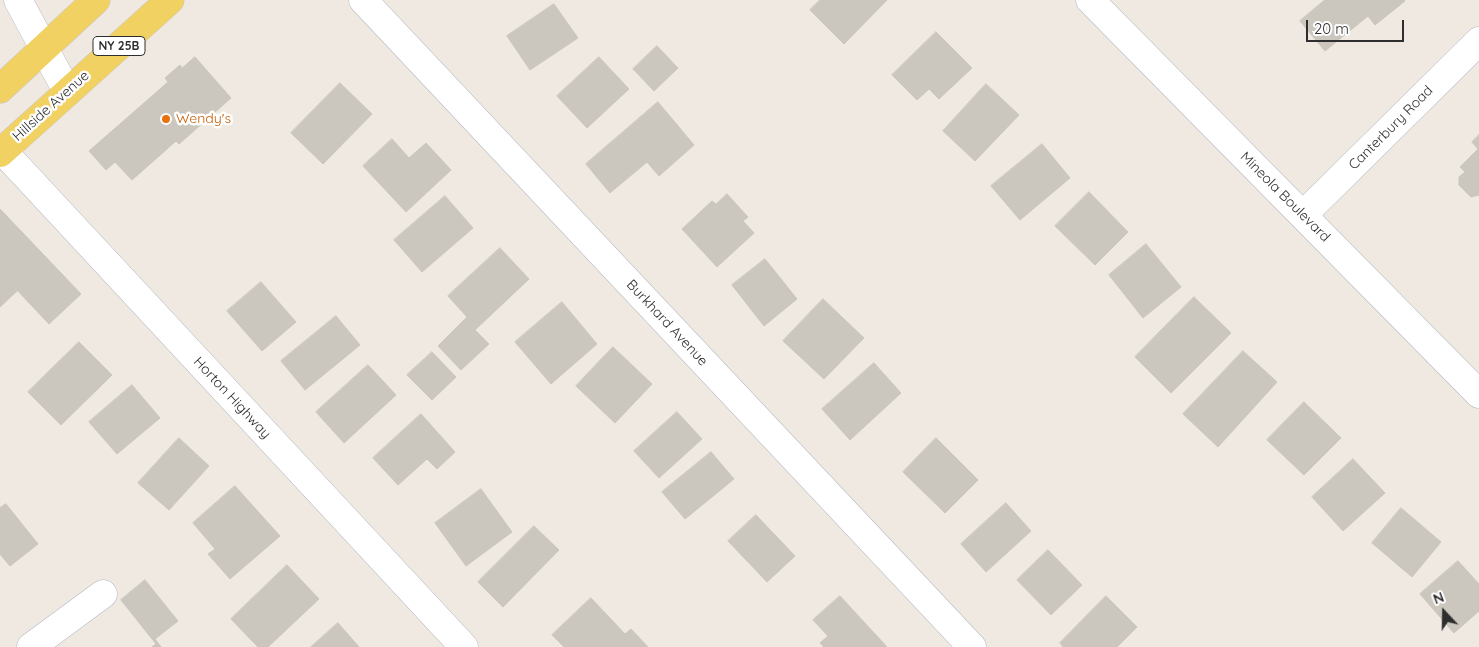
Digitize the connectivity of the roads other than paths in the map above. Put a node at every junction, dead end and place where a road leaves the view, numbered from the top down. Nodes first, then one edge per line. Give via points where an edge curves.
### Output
1 (18, 0) edge
2 (96, 0) edge
3 (170, 0) edge
4 (363, 0) edge
5 (1090, 0) edge
6 (1479, 41) edge
7 (44, 48) junction
8 (0, 89) edge
9 (67, 91) junction
10 (1, 151) edge
11 (1303, 215) junction
12 (1479, 394) edge
13 (103, 594) dead end
14 (31, 647) edge
15 (464, 647) edge
16 (972, 647) edge

1 - 7 street
2 - 7 main road
3 - 9 main road, Hillside Avenue / NY 25B
4 - 16 street, Burkhard Avenue
5 - 11 street, Mineola Boulevard
6 - 11 street, Canterbury Road
7 - 8 main road
7 - 9 street
9 - 10 main road, Hillside Avenue / NY 25B
10 - 15 street, Horton Highway
11 - 12 street, Mineola Boulevard
13 - 14 street

